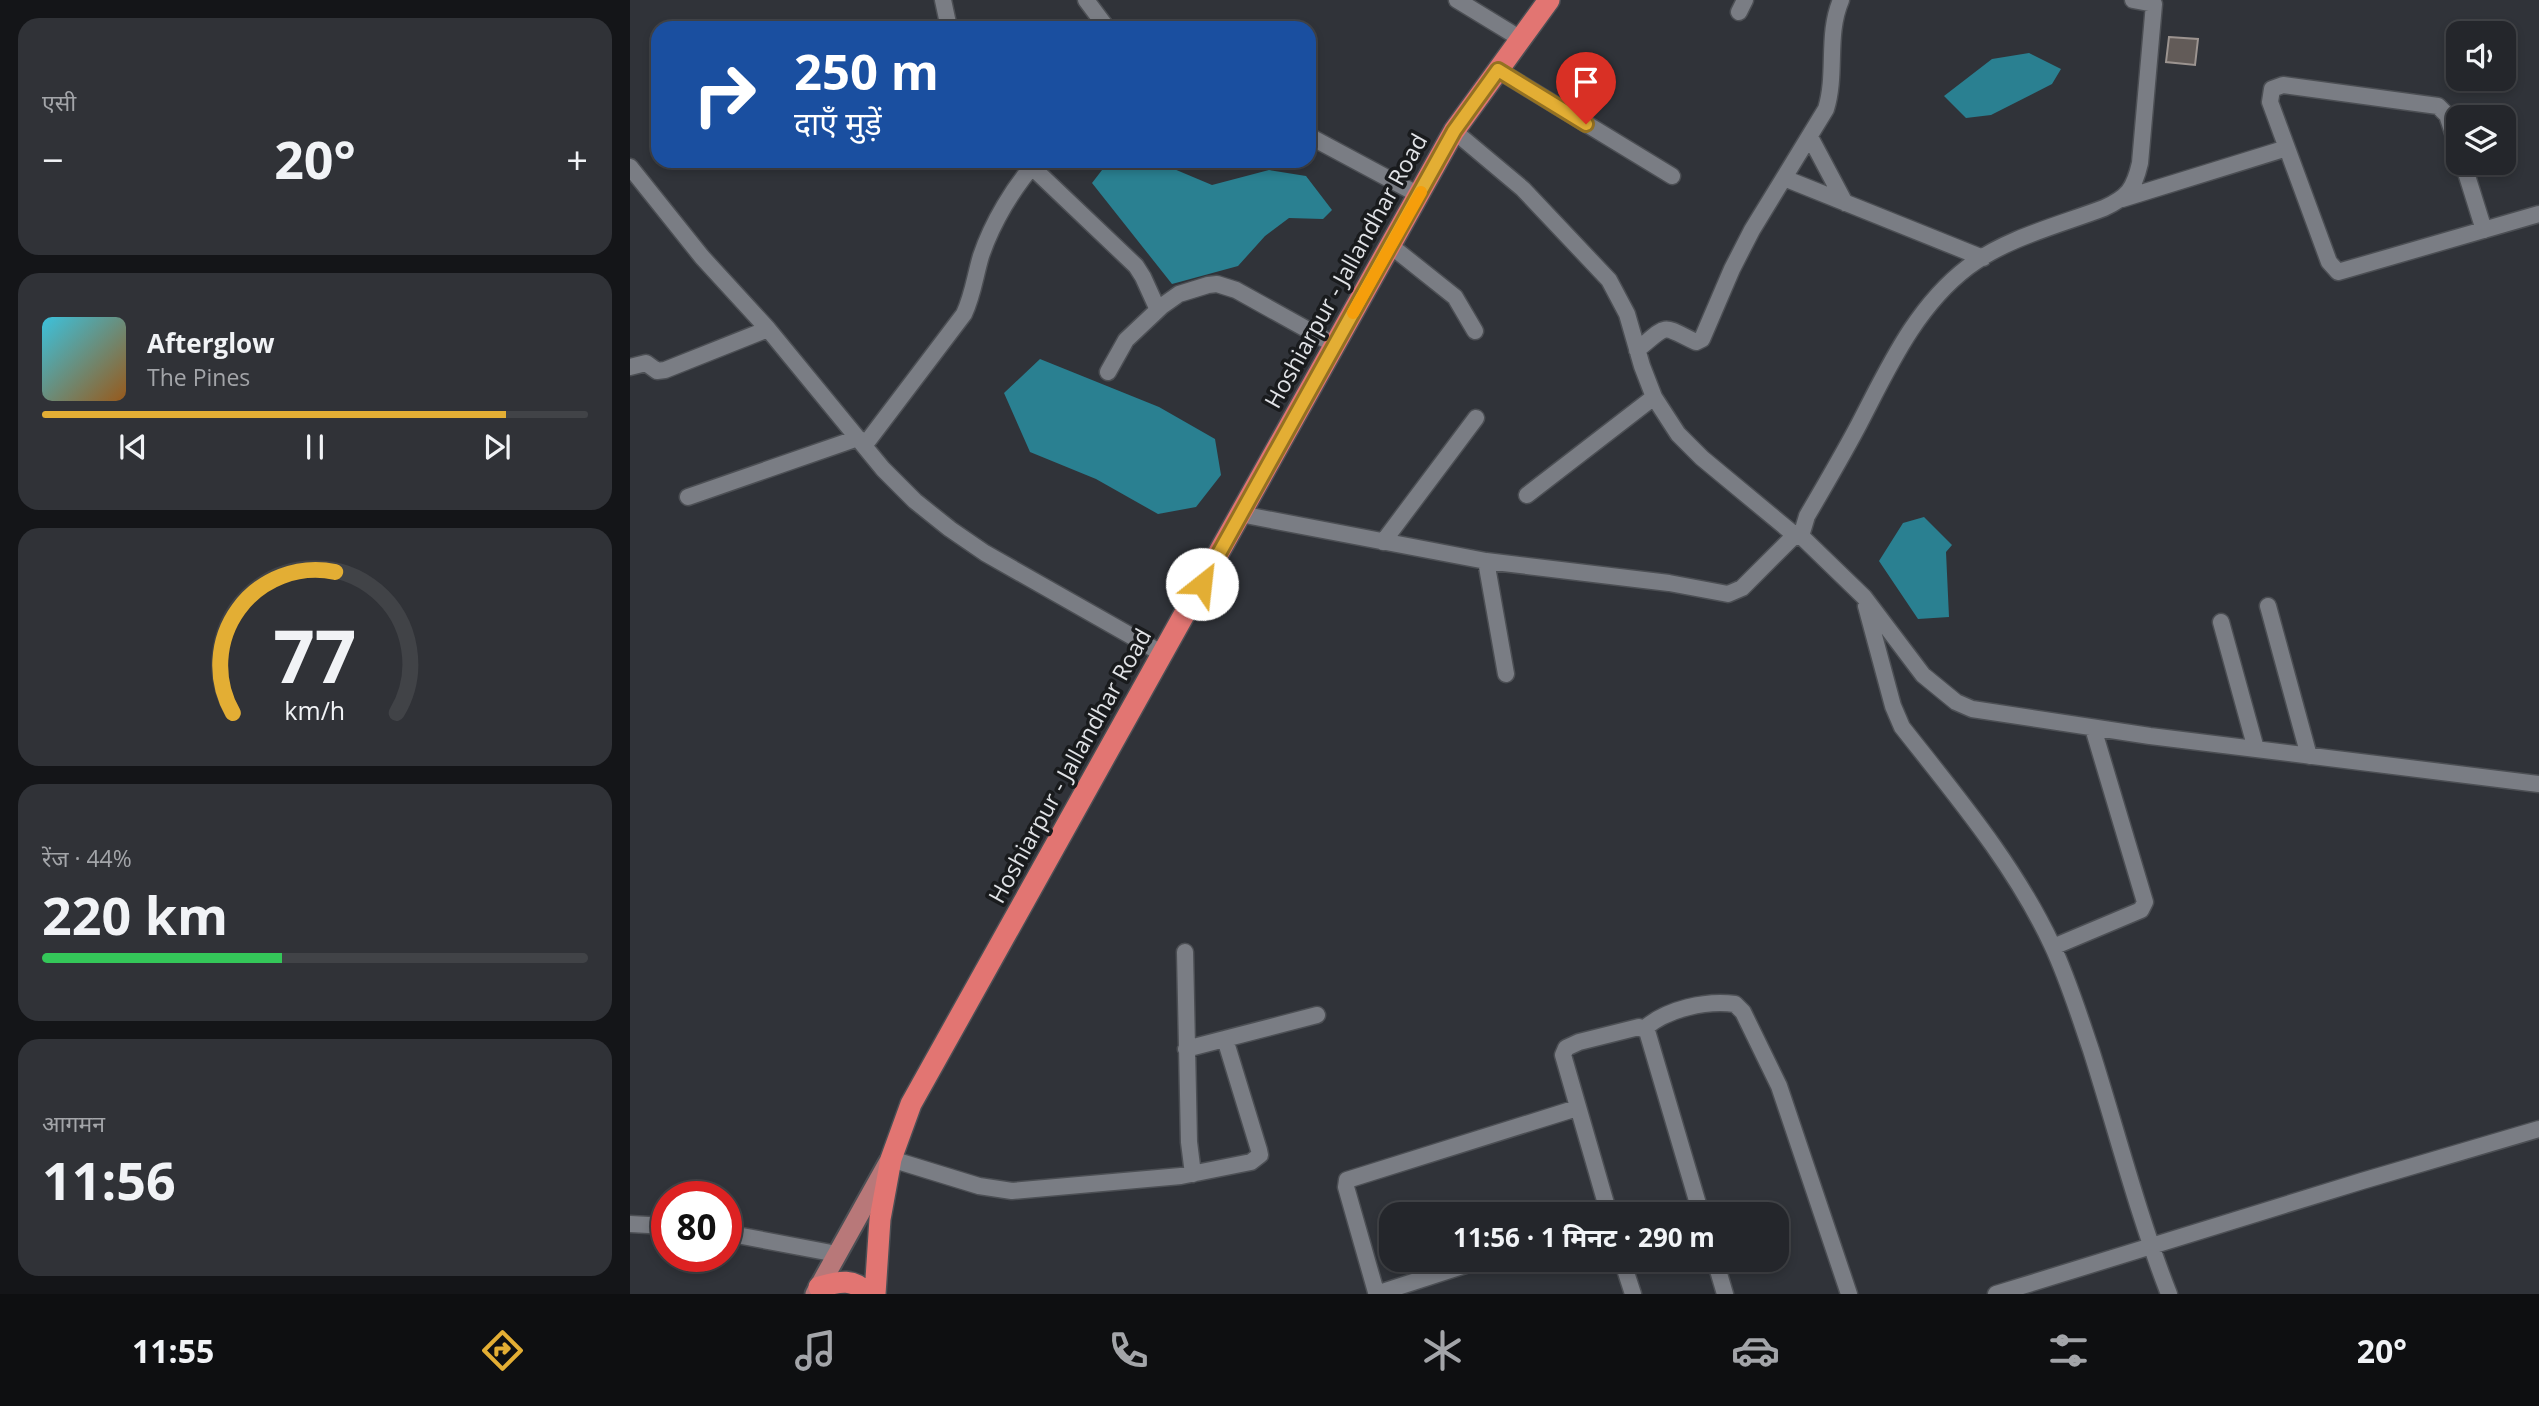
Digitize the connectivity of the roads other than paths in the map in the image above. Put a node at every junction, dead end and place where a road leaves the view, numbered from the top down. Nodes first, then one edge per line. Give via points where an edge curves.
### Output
1 (943, 0) edge
2 (1086, 0) edge
3 (1457, 0) edge
4 (1549, 0) edge
5 (1841, 0) edge
6 (2133, 0) edge
7 (2154, 2) edge
8 (948, 21) edge
9 (1102, 21) edge
10 (1521, 39) junction
11 (1498, 70) junction
12 (2446, 114) edge
13 (1454, 131) junction
14 (1810, 137) junction
15 (1316, 140) edge
16 (2287, 148) junction
17 (630, 167) edge
18 (1032, 168) edge
19 (1039, 168) edge
20 (2467, 175) edge
21 (1672, 176) dead end
22 (1784, 178) junction
23 (1419, 195) junction
24 (2120, 200) junction
25 (1845, 202) junction
26 (2539, 214) edge
27 (2484, 230) junction
28 (1391, 246) junction
29 (1983, 258) junction
30 (1158, 310) junction
31 (768, 329) junction
32 (1475, 331) dead end
33 (1335, 345) junction
34 (1637, 350) junction
35 (630, 367) edge
36 (1108, 372) dead end
37 (1654, 397) junction
38 (1476, 418) dead end
39 (861, 442) junction
40 (1527, 495) dead end
41 (688, 497) dead end
42 (1240, 514) junction
43 (1798, 536) junction
44 (1383, 542) junction
45 (1486, 561) junction
46 (1864, 597) junction
47 (2268, 606) dead end
48 (2221, 622) dead end
49 (1163, 654) junction
50 (1506, 674) dead end
51 (2093, 728) junction
52 (2256, 749) junction
53 (2309, 756) junction
54 (2539, 785) edge
55 (2053, 947) junction
56 (1185, 952) dead end
57 (1317, 1015) dead end
58 (1645, 1028) junction
59 (1225, 1039) junction
60 (1186, 1049) junction
61 (1577, 1108) junction
62 (2539, 1129) edge
63 (891, 1158) junction
64 (1193, 1174) junction
65 (1605, 1202) edge
66 (1697, 1202) edge
67 (630, 1224) edge
68 (651, 1225) edge
69 (742, 1236) edge
70 (2150, 1246) junction
71 (837, 1254) junction
72 (1444, 1272) edge
73 (1626, 1272) edge
74 (1719, 1272) edge
75 (817, 1290) edge
76 (867, 1294) edge
77 (875, 1294) edge
78 (1633, 1294) edge
79 (1725, 1294) edge
80 (1849, 1294) edge
81 (1996, 1294) edge
82 (2169, 1294) edge

1 - 8 street
2 - 9 street
3 - 10 street
4 - 10 highway, Hoshiarpur - Jallandhar Road
5 - 14 street via 1833,30 1830,97
6 - 7 street
7 - 24 street via 2140,163 2133,187
10 - 11 highway, Hoshiarpur - Jallandhar Road
11 - 13 highway, Hoshiarpur - Jallandhar Road
11 - 21 street
12 - 16 street via 2438,106 2276,86 2270,102
13 - 23 highway, Hoshiarpur - Jallandhar Road
13 - 34 street via 1523,189 1609,280
14 - 22 street
14 - 25 street
15 - 23 street
16 - 24 street
16 - 27 street via 2329,262 2338,272
17 - 31 street via 702,257
18 - 39 street via 989,237 964,314
19 - 30 street via 1136,266
20 - 27 street
22 - 25 street
22 - 34 street via 1737,259 1702,339 1696,342 1667,328
23 - 28 highway, Hoshiarpur - Jallandhar Road
24 - 29 street
25 - 29 street
26 - 27 street
28 - 32 street via 1455,297
28 - 33 highway, Hoshiarpur - Jallandhar Road
29 - 43 street via 1951,281 1904,340
30 - 33 street via 1179,294 1217,284
30 - 36 street via 1126,340
31 - 35 street via 665,370 657,371 646,363
31 - 39 street
33 - 42 highway, Hoshiarpur - Jallandhar Road
34 - 37 street
37 - 40 street
37 - 43 street via 1690,448
38 - 44 street
39 - 41 street
39 - 49 street via 915,501 950,529
42 - 44 street
42 - 49 highway, Hoshiarpur - Jallandhar Road
43 - 45 street via 1742,588 1728,594
43 - 46 street
44 - 45 street
45 - 50 street
46 - 51 street via 1923,675 1956,702 1988,713
46 - 55 street via 1898,720 1996,848
47 - 53 street
48 - 52 street
49 - 63 highway, Hoshiarpur - Jallandhar Road via 911,1104
51 - 52 street
51 - 55 street via 2145,906
52 - 53 street
53 - 54 street
55 - 70 street via 2081,1020
56 - 60 street
57 - 59 street
58 - 61 street via 1630,1028 1566,1048 1563,1055
58 - 66 street
58 - 80 street via 1660,1017 1704,1004 1735,1004 1743,1012 1779,1086
59 - 60 street
59 - 64 street via 1260,1155 1251,1162
60 - 64 street
61 - 65 street
61 - 72 street via 1347,1180 1376,1292
62 - 70 street
63 - 64 street via 998,1191
63 - 71 main road
63 - 77 highway, Hoshiarpur - Jallandhar Road via 880,1219
67 - 68 street
69 - 71 street
70 - 81 street
70 - 82 street
71 - 75 main road
73 - 78 street
74 - 79 street
75 - 76 highway via 854,1282

